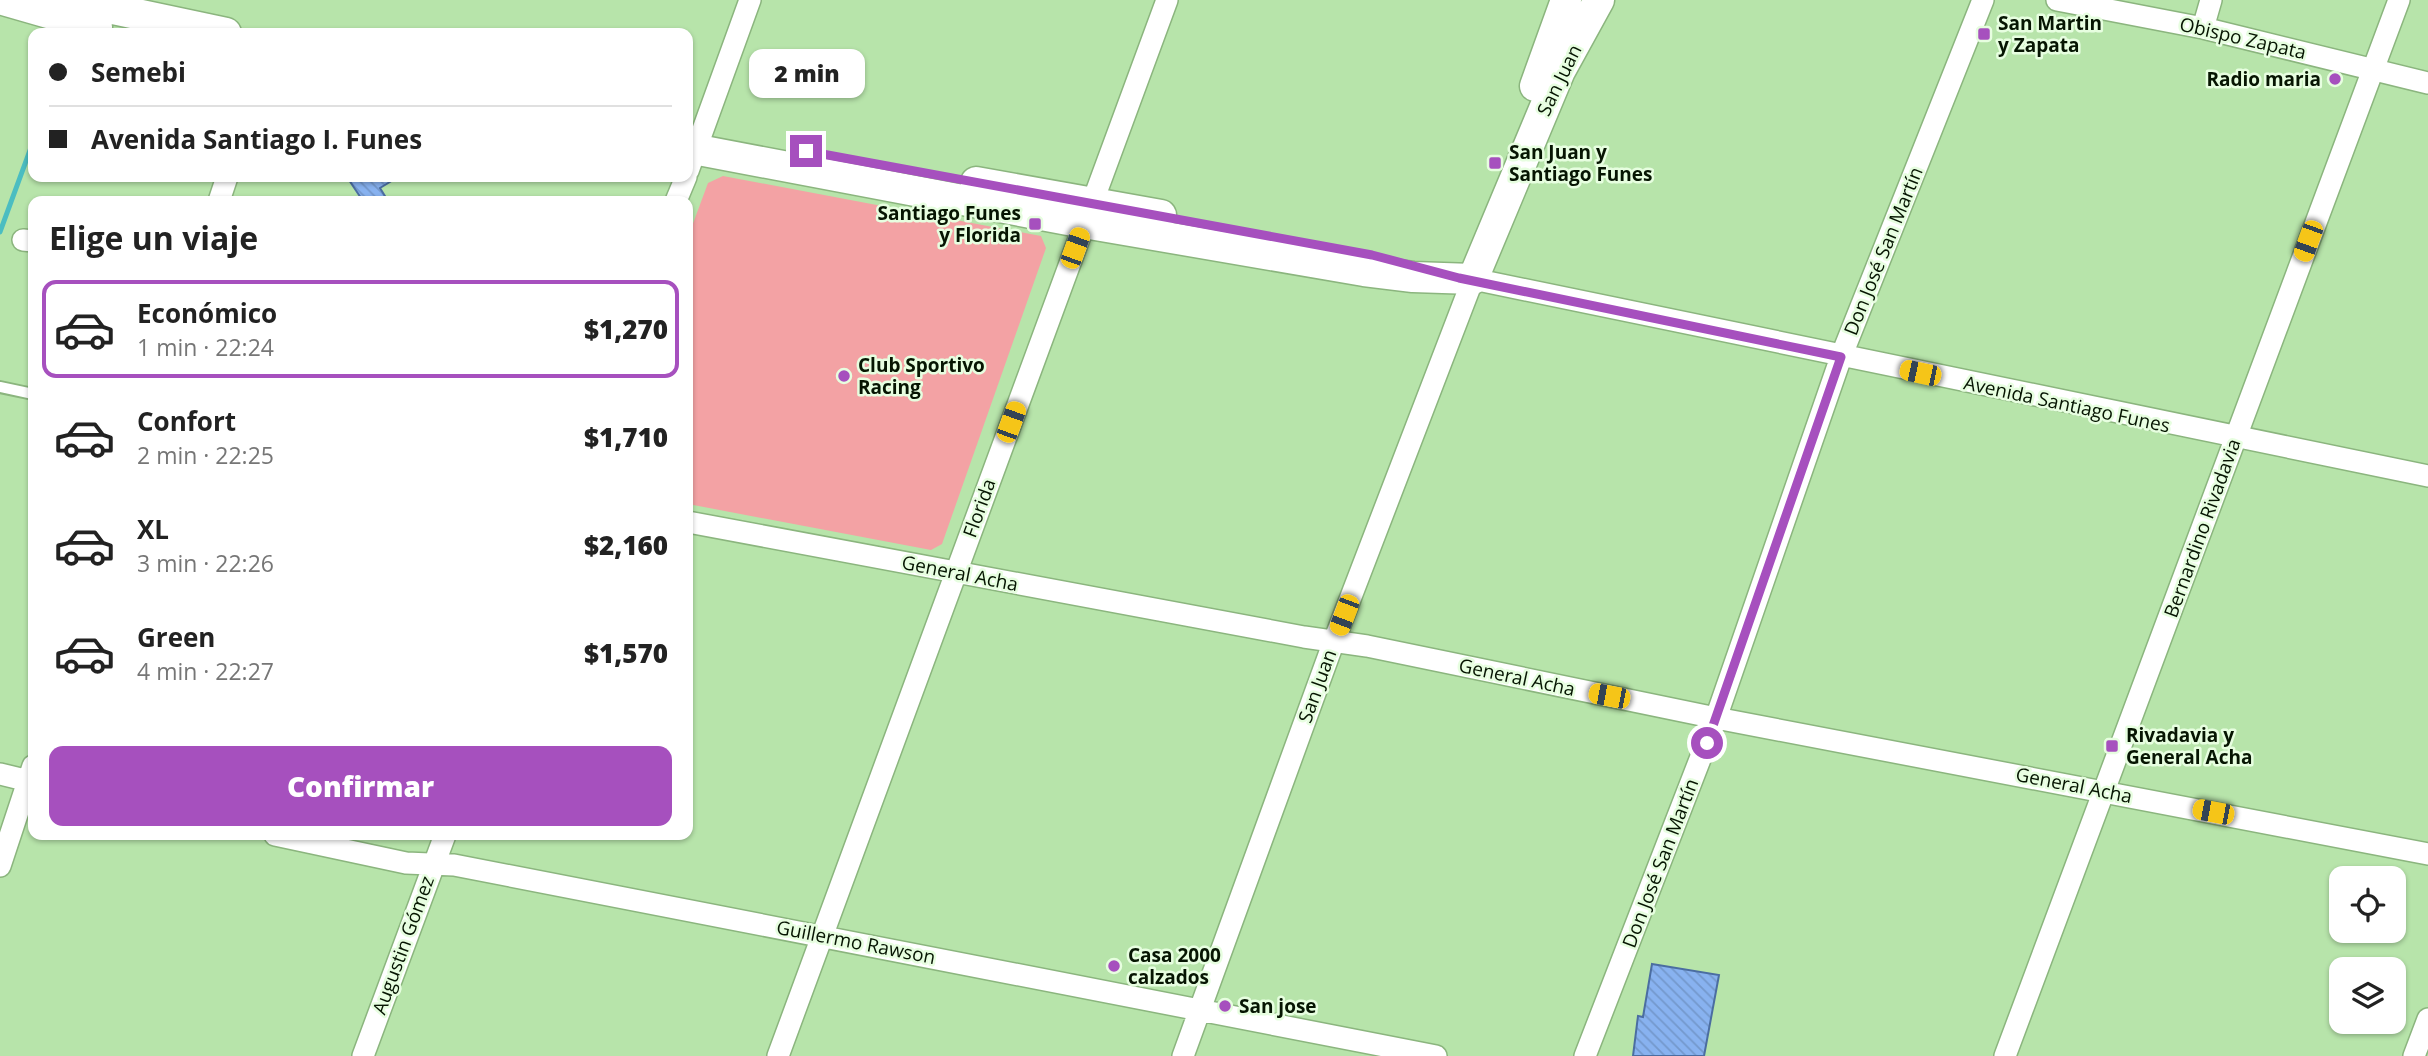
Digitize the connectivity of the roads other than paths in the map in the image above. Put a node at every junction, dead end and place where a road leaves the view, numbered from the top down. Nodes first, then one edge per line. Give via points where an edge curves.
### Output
1 (4, 0) edge
2 (71, 0) edge
3 (750, 0) edge
4 (1167, 0) edge
5 (1566, 0) edge
6 (1599, 0) edge
7 (1983, 0) edge
8 (2057, 0) edge
9 (2211, 0) edge
10 (2399, 0) edge
11 (108, 28) edge
12 (203, 28) edge
13 (2203, 28) junction
14 (2372, 69) junction
15 (2428, 83) edge
16 (693, 146) edge
17 (693, 151) edge
18 (1088, 212) junction
19 (1466, 279) junction
20 (1841, 357) junction
21 (0, 387) edge
22 (28, 393) edge
23 (2235, 438) junction
24 (2428, 476) edge
25 (693, 523) edge
26 (955, 572) junction
27 (1334, 641) junction
28 (1716, 718) junction
29 (0, 774) edge
30 (28, 776) edge
31 (28, 787) edge
32 (2105, 791) junction
33 (298, 840) edge
34 (443, 840) edge
35 (2428, 854) edge
36 (433, 863) junction
37 (0, 866) edge
38 (822, 935) junction
39 (1199, 1010) junction
40 (2428, 1019) edge
41 (363, 1056) edge
42 (778, 1056) edge
43 (1183, 1056) edge
44 (1436, 1056) edge
45 (1585, 1056) edge
46 (2005, 1056) edge
47 (2414, 1056) edge

1 - 11 main road
2 - 12 main road
3 - 16 street
4 - 18 street, Florida
5 - 19 main road, San Juan
6 - 19 main road, San Juan via 1560,71
7 - 20 street, Don José San Martín
8 - 13 street, Obispo Zapata
9 - 13 street
10 - 14 street, Bernardino Rivadavia
13 - 14 street, Obispo Zapata
14 - 15 street, Obispo Zapata
14 - 23 street, Bernardino Rivadavia
17 - 18 main road
18 - 19 main road via 1364,271
18 - 26 street, Florida
19 - 20 street, Avenida Santiago Funes
19 - 27 street, San Juan
20 - 23 street, Avenida Santiago Funes
20 - 28 street, Don José San Martín
21 - 22 lane
23 - 24 street, Avenida Santiago Funes
23 - 32 street, Bernardino Rivadavia
25 - 26 street, General Acha
26 - 27 street, General Acha
26 - 38 street, Florida
27 - 28 street, General Acha
27 - 39 street, San Juan
28 - 32 street, General Acha
28 - 45 street, Don José San Martín
29 - 30 street
31 - 37 street
32 - 35 street, General Acha
32 - 46 street, Bernardino Rivadavia
33 - 36 street, Guillermo Rawson via 406,863
34 - 36 street, Augustin Gómez
36 - 38 street, Guillermo Rawson
36 - 41 street, Augustin Gómez
38 - 39 street, Guillermo Rawson
38 - 42 street, Florida
39 - 43 street, San Juan
39 - 44 street, Guillermo Rawson
40 - 47 street

